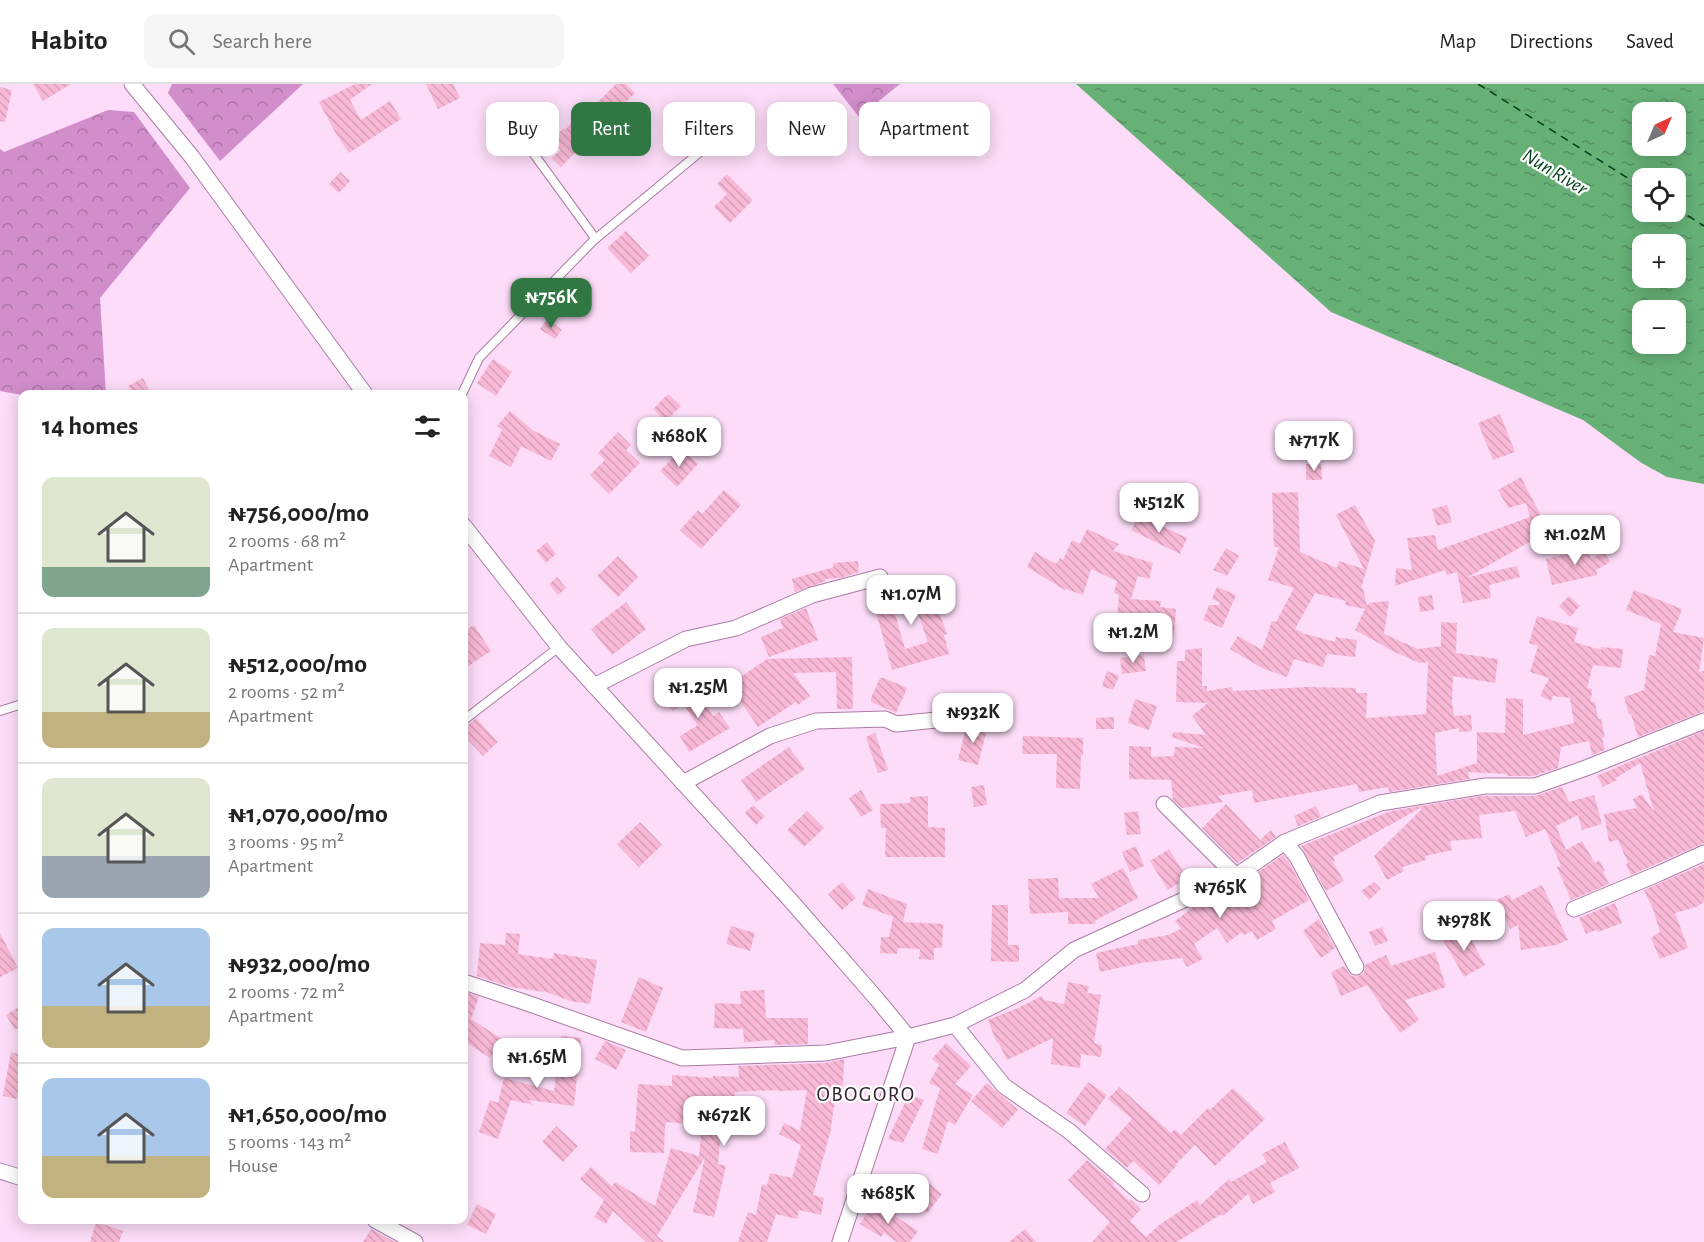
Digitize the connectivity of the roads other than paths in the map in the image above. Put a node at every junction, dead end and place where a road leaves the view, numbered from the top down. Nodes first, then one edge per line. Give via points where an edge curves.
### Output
1 (132, 84) edge
2 (535, 156) edge
3 (695, 156) edge
4 (595, 238) junction
5 (362, 390) edge
6 (464, 390) edge
7 (468, 531) edge
8 (880, 578) dead end
9 (559, 647) junction
10 (594, 686) junction
11 (18, 706) edge
12 (0, 711) edge
13 (977, 716) dead end
14 (468, 717) edge
15 (1704, 721) edge
16 (683, 783) junction
17 (1164, 804) dead end
18 (1285, 842) junction
19 (1704, 853) edge
20 (1236, 876) junction
21 (1574, 909) dead end
22 (1356, 967) dead end
23 (468, 983) edge
24 (955, 1024) junction
25 (908, 1037) junction
26 (0, 1171) edge
27 (18, 1177) edge
28 (1142, 1194) dead end
29 (382, 1224) edge
30 (415, 1242) edge
31 (840, 1242) edge

1 - 5 street via 192,157
2 - 4 lane
3 - 4 lane
4 - 6 lane via 479,358
7 - 9 street
8 - 10 street via 812,595 736,628 686,639
9 - 10 street
9 - 14 lane
10 - 16 street
11 - 12 lane
13 - 16 street via 896,724 885,719 816,721 770,736
15 - 18 street via 1535,786 1485,786 1380,803
16 - 25 street
17 - 20 street
18 - 20 street
18 - 22 street
19 - 21 street
20 - 24 street via 1074,950 1025,990
23 - 25 street via 682,1058 826,1053
24 - 25 street
24 - 28 street via 1004,1086 1069,1131
25 - 31 street
26 - 27 street
29 - 30 street

